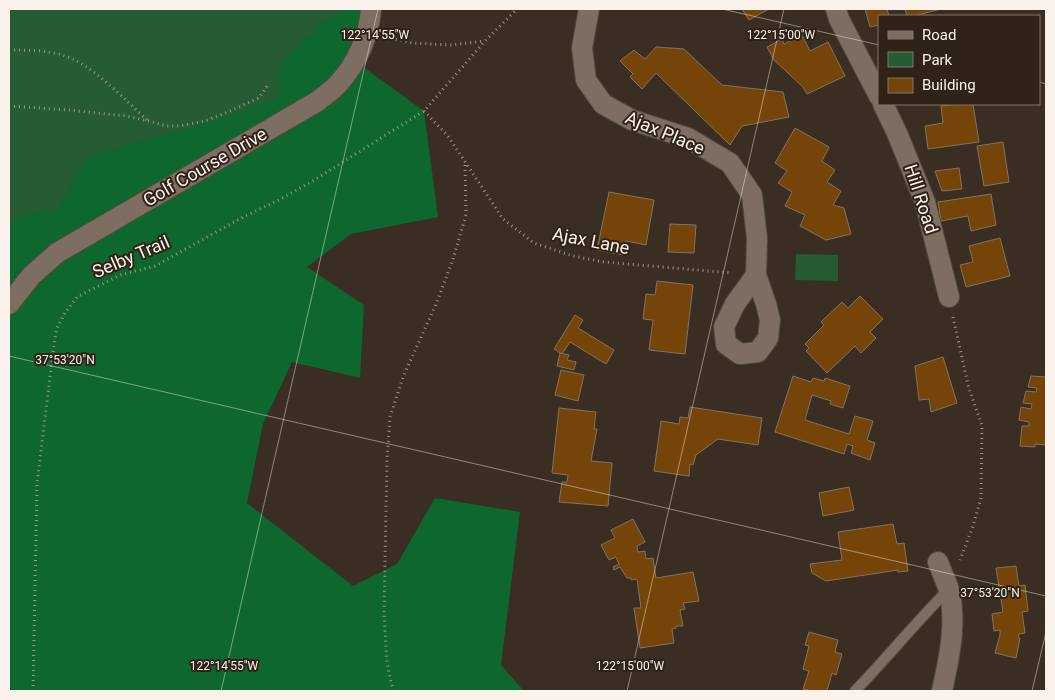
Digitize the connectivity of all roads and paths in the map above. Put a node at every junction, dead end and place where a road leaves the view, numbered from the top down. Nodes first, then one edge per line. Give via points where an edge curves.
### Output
1 (371, 9) edge
2 (517, 9) edge
3 (588, 9) edge
4 (836, 9) edge
5 (368, 32) junction
6 (485, 41) junction
7 (9, 50) edge
8 (266, 86) dead end
9 (878, 94) edge
10 (883, 105) edge
11 (9, 106) edge
12 (424, 111) junction
13 (149, 120) junction
14 (465, 163) junction
15 (756, 275) joint
16 (949, 297) joint
17 (9, 304) edge
18 (938, 562) dead end
19 (949, 589) junction
20 (33, 691) edge
21 (393, 691) edge
22 (855, 691) edge
23 (942, 691) edge

1 - 5 street, Golf Course Drive
2 - 6 path, Selby Trail
3 - 15 street, Ajax Place via 582,48 586,80 603,104 632,120 688,138 730,163 752,195 758,238
4 - 9 street
5 - 6 path via 412,44 452,45
5 - 17 street, Golf Course Drive via 355,61 338,84 318,101 58,253 32,276
6 - 12 path, Selby Trail
7 - 13 path via 48,52 80,62
8 - 13 path via 258,98 205,121 166,126
10 - 16 street, Hill Road via 925,202
11 - 13 path
12 - 14 path, Ajax Lane via 448,136
12 - 20 path, Selby Trail via 277,201 154,266 95,287 78,297 65,313 57,328 54,344 38,483
14 - 15 path, Ajax Lane via 503,219 534,243 604,262
14 - 21 path via 466,215 456,250 403,377 390,417 384,614 387,663
16 - 19 path via 969,389 982,425 981,498
18 - 19 street
19 - 22 lane
19 - 23 street via 952,641

